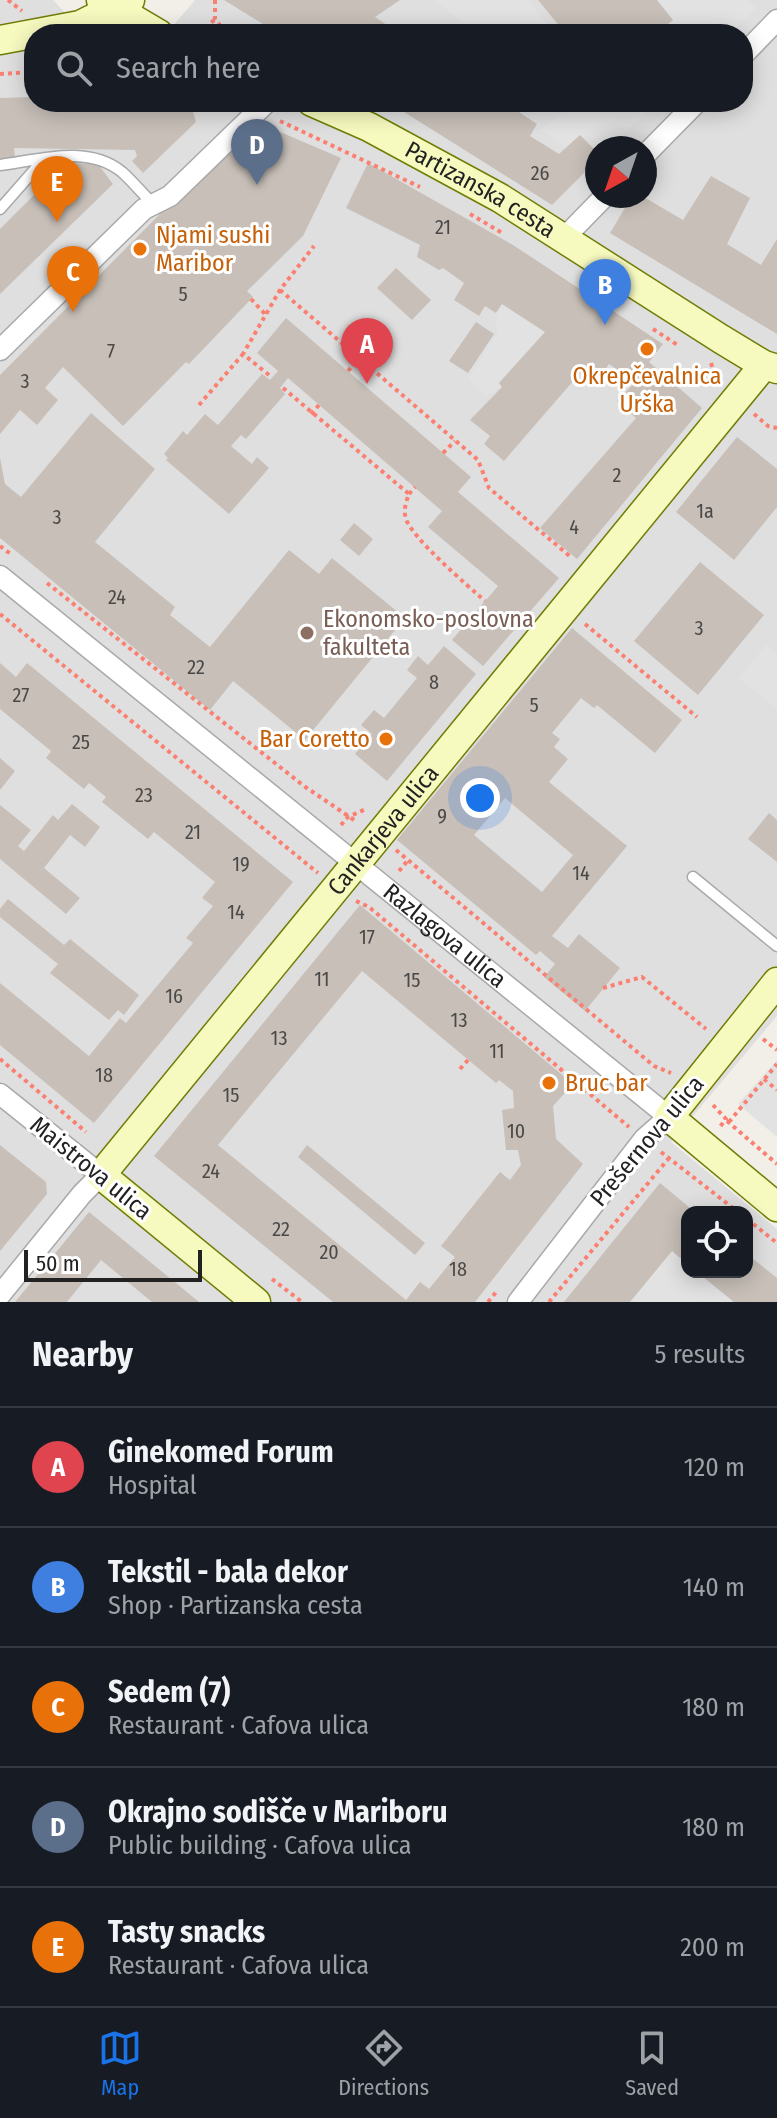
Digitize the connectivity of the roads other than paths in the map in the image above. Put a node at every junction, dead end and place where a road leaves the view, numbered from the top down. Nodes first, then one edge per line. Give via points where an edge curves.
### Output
1 (114, 2) edge
2 (777, 20) edge
3 (81, 24) edge
4 (145, 24) edge
5 (24, 36) edge
6 (0, 40) edge
7 (753, 45) edge
8 (257, 112) edge
9 (334, 112) edge
10 (687, 112) edge
11 (657, 143) edge
12 (44, 159) junction
13 (0, 165) edge
14 (153, 204) junction
15 (593, 208) edge
16 (0, 209) edge
17 (564, 238) junction
18 (0, 350) edge
19 (773, 371) edge
20 (0, 576) edge
21 (356, 864) junction
22 (693, 877) dead end
23 (777, 946) edge
24 (777, 982) edge
25 (0, 1094) edge
26 (669, 1117) junction
27 (101, 1175) junction
28 (777, 1207) edge
29 (0, 1295) edge
30 (256, 1302) edge
31 (518, 1302) edge

1 - 3 street
1 - 4 street
2 - 7 street
5 - 6 street
8 - 14 street via 170,196
9 - 17 street, Partizanska cesta via 393,139
10 - 11 street
12 - 13 lane
12 - 14 lane via 83,155 103,160
12 - 16 lane
14 - 18 street
15 - 17 street
17 - 19 street, Partizanska cesta
19 - 21 street, Cankarjeva ulica via 592,575
20 - 21 street, Razlagova ulica
21 - 26 street, Razlagova ulica
21 - 27 street, Cankarjeva ulica
22 - 23 lane
24 - 26 street, Prešernova ulica
25 - 27 street, Maistrova ulica
26 - 28 street, Razlagova ulica
26 - 31 street, Prešernova ulica via 644,1139
27 - 29 street, Cankarjeva ulica
27 - 30 street, Maistrova ulica

